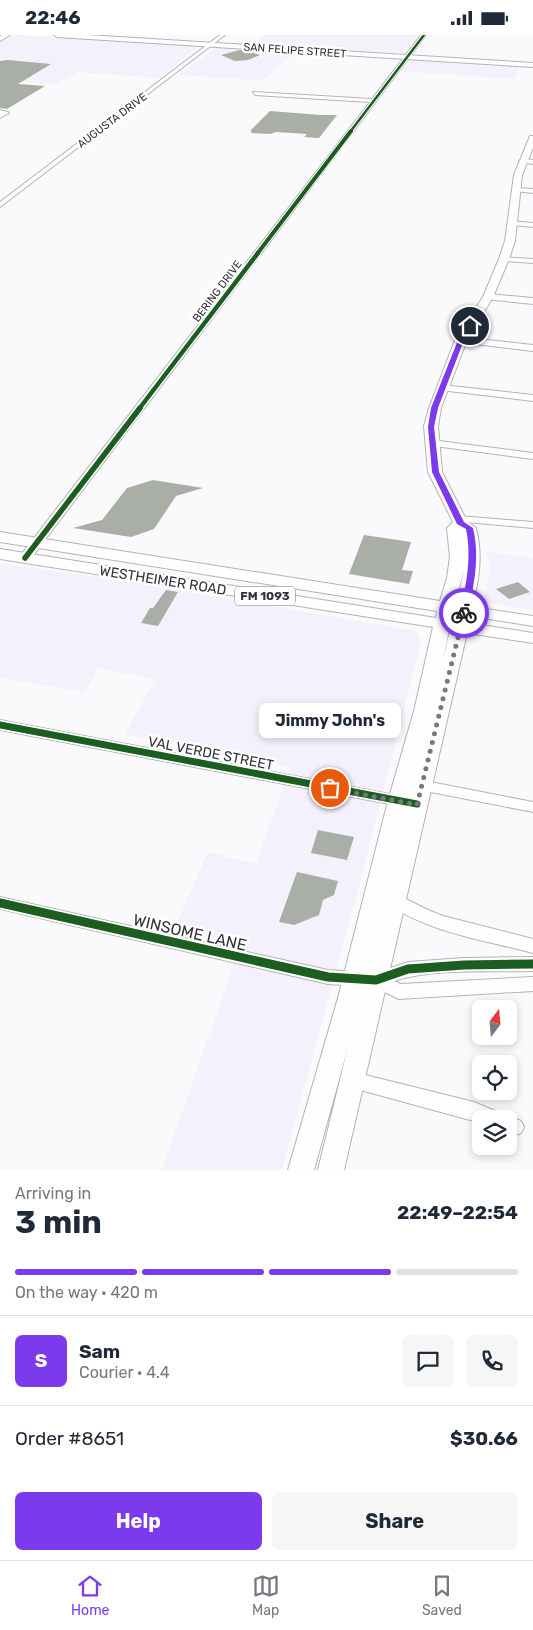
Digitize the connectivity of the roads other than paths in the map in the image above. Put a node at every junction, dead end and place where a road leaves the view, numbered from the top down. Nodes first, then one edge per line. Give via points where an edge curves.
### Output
1 (7, 35) edge
2 (57, 35) edge
3 (96, 35) edge
4 (223, 35) edge
5 (424, 35) edge
6 (86, 36) edge
7 (0, 39) edge
8 (212, 43) junction
9 (295, 49) joint
10 (408, 56) junction
11 (533, 64) edge
12 (276, 88) dead end
13 (255, 93) dead end
14 (269, 94) junction
15 (374, 101) junction
16 (0, 112) edge
17 (0, 116) edge
18 (533, 138) edge
19 (522, 161) junction
20 (533, 162) edge
21 (516, 190) junction
22 (533, 191) edge
23 (0, 205) edge
24 (512, 223) junction
25 (533, 225) edge
26 (504, 259) junction
27 (533, 261) edge
28 (488, 297) junction
29 (533, 301) edge
30 (461, 340) junction
31 (533, 348) edge
32 (443, 388) junction
33 (533, 398) edge
34 (431, 443) junction
35 (533, 457) edge
36 (460, 521) junction
37 (533, 525) edge
38 (0, 537) edge
39 (36, 543) junction
40 (0, 554) edge
41 (25, 558) junction
42 (236, 570) junction
43 (161, 579) junction
44 (330, 589) junction
45 (235, 591) junction
46 (453, 617) junction
47 (533, 621) edge
48 (533, 638) edge
49 (0, 725) edge
50 (410, 793) junction
51 (533, 807) edge
52 (394, 899) junction
53 (0, 903) edge
54 (533, 946) edge
55 (533, 963) edge
56 (365, 979) junction
57 (533, 984) edge
58 (353, 1080) junction
59 (472, 1110) edge
60 (301, 1170) edge
61 (331, 1170) edge

1 - 7 main road
2 - 6 main road, SAN FELIPE STREET
3 - 8 main road, SAN FELIPE STREET
4 - 8 street, AUGUSTA DRIVE
5 - 10 street, BERING DRIVE
6 - 8 main road, SAN FELIPE STREET
8 - 9 main road, SAN FELIPE STREET
8 - 23 street, AUGUSTA DRIVE
9 - 10 main road, SAN FELIPE STREET
10 - 11 main road, SAN FELIPE STREET
10 - 15 street, BERING DRIVE
12 - 14 street
13 - 14 street
14 - 15 street
15 - 39 street, BERING DRIVE
16 - 17 street via 6,113
18 - 19 main road
19 - 20 street
19 - 21 main road
21 - 22 street
21 - 24 main road
24 - 25 street
24 - 26 main road
26 - 27 street
26 - 28 main road
28 - 29 street
28 - 30 main road
30 - 31 street
30 - 32 main road
32 - 33 street
32 - 34 main road via 435,408
34 - 35 street
34 - 36 main road via 435,472
36 - 37 street
36 - 46 main road via 469,528 466,558 455,578
38 - 39 main road, WESTHEIMER ROAD / FM 1093
39 - 41 street, BERING DRIVE
39 - 42 main road, WESTHEIMER ROAD / FM 1093
40 - 41 main road, WESTHEIMER ROAD / FM 1093
41 - 43 main road, WESTHEIMER ROAD / FM 1093
42 - 43 main road via 218,580 177,574
42 - 44 main road, WESTHEIMER ROAD / FM 1093
43 - 45 main road, WESTHEIMER ROAD / FM 1093
44 - 45 main road via 307,593 245,583 237,586
44 - 46 main road, WESTHEIMER ROAD / FM 1093
45 - 46 main road, WESTHEIMER ROAD / FM 1093
46 - 47 main road, WESTHEIMER ROAD / FM 1093
46 - 48 main road, WESTHEIMER ROAD / FM 1093
46 - 50 main road via 422,711
49 - 50 street, VAL VERDE STREET
50 - 51 street, VAL VERDE STREET
50 - 52 main road
50 - 56 main road
52 - 54 street via 404,908 437,920
52 - 56 main road
53 - 56 street, WINSOME LANE via 328,977
55 - 56 street via 408,969
56 - 57 street via 399,993
56 - 58 main road
56 - 60 main road
58 - 59 street
58 - 61 main road

